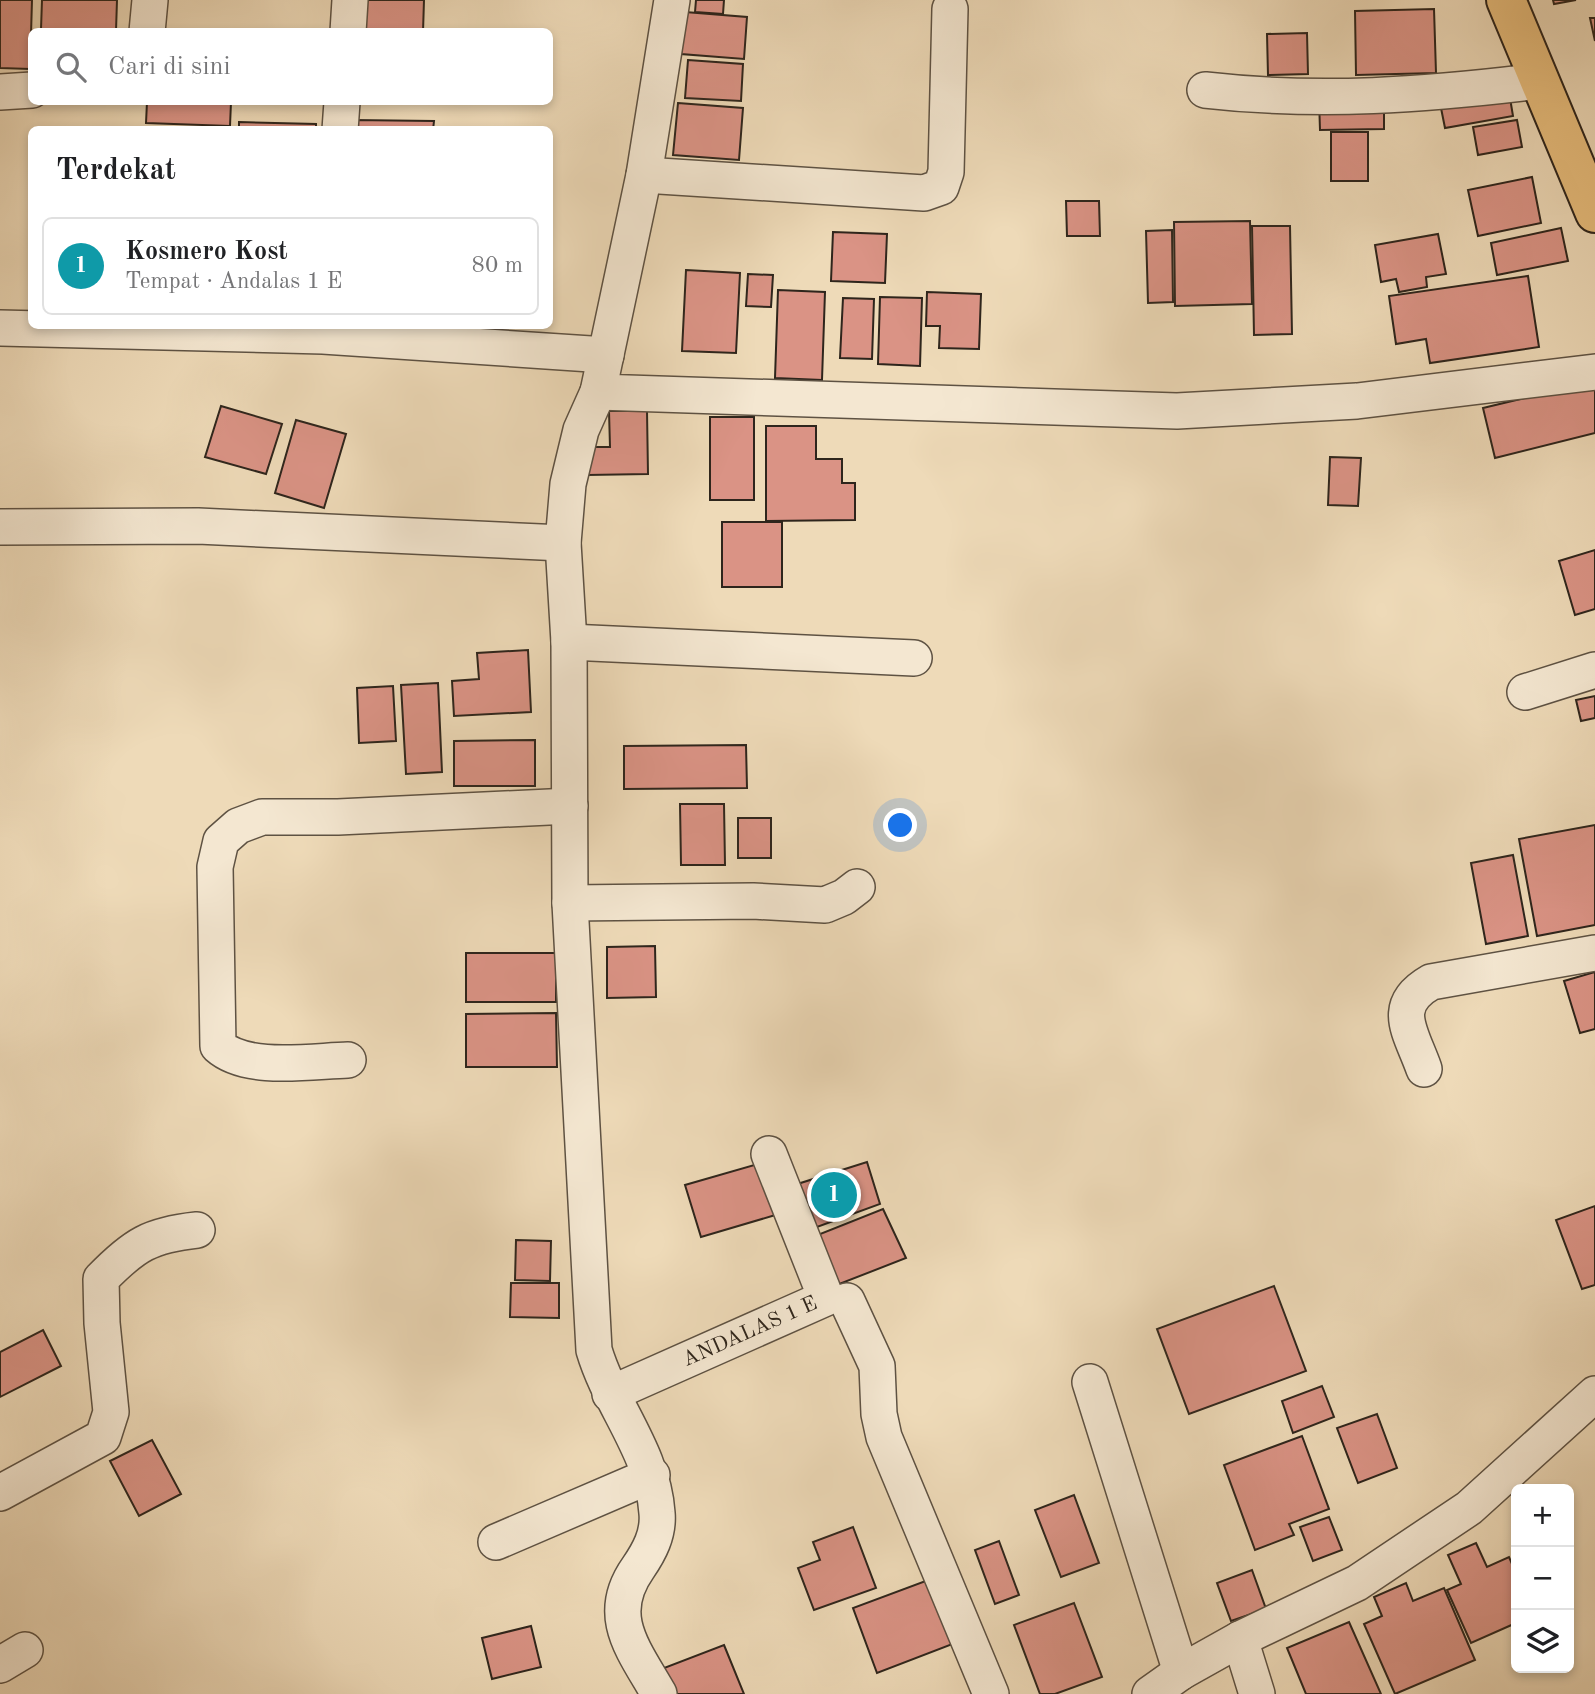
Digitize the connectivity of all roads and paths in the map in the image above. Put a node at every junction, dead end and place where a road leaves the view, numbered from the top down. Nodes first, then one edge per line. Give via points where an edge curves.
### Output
1 (150, 0) edge
2 (351, 0) edge
3 (672, 0) edge
4 (1506, 0) edge
5 (950, 9) dead end
6 (147, 28) edge
7 (348, 28) edge
8 (1540, 81) junction
9 (28, 90) edge
10 (1205, 90) dead end
11 (0, 92) edge
12 (342, 105) edge
13 (340, 126) edge
14 (644, 175) junction
15 (1592, 198) edge
16 (0, 328) edge
17 (28, 328) edge
18 (162, 329) edge
19 (323, 330) edge
20 (606, 355) junction
21 (1595, 372) edge
22 (598, 391) junction
23 (0, 527) edge
24 (563, 543) junction
25 (569, 642) junction
26 (914, 659) dead end
27 (1595, 670) edge
28 (1525, 692) dead end
29 (570, 806) junction
30 (857, 887) dead end
31 (570, 903) junction
32 (1595, 953) edge
33 (348, 1060) dead end
34 (1424, 1069) dead end
35 (769, 1154) dead end
36 (197, 1230) dead end
37 (847, 1301) dead end
38 (1090, 1382) dead end
39 (610, 1394) junction
40 (1595, 1394) edge
41 (652, 1475) junction
42 (0, 1493) edge
43 (496, 1542) dead end
44 (1240, 1639) junction
45 (1181, 1672) junction
46 (659, 1694) edge
47 (991, 1694) edge
48 (1150, 1694) edge
49 (1257, 1694) edge

1 - 6 street
2 - 7 street
3 - 14 street
4 - 8 main road
5 - 14 street via 946,172 941,187 911,193
8 - 10 street via 1424,94 1278,98
8 - 15 main road
9 - 11 street
12 - 13 street
14 - 20 street
16 - 17 street
18 - 19 street
19 - 20 street
20 - 22 street
21 - 22 street via 1357,401 1177,411
22 - 24 street via 581,430 568,484
23 - 24 street via 198,526
24 - 25 street
25 - 26 street
25 - 29 street
27 - 28 street
29 - 31 street
29 - 33 street via 262,817 238,826 221,841 215,867 218,1045 226,1053 252,1062
30 - 31 street via 825,905
31 - 39 street via 594,1350
32 - 34 street via 1431,982 1419,989 1408,1000 1405,1015
35 - 39 street, ANDALAS 1 E via 826,1298
36 - 42 street via 167,1233 129,1250 101,1279 111,1412 103,1437
37 - 47 street via 877,1366 884,1437
38 - 45 street
39 - 41 street
40 - 44 street via 1469,1508 1357,1583
41 - 43 street
41 - 46 street via 658,1516 654,1538 626,1584 621,1615 629,1641
44 - 45 street
44 - 49 street
45 - 48 street

